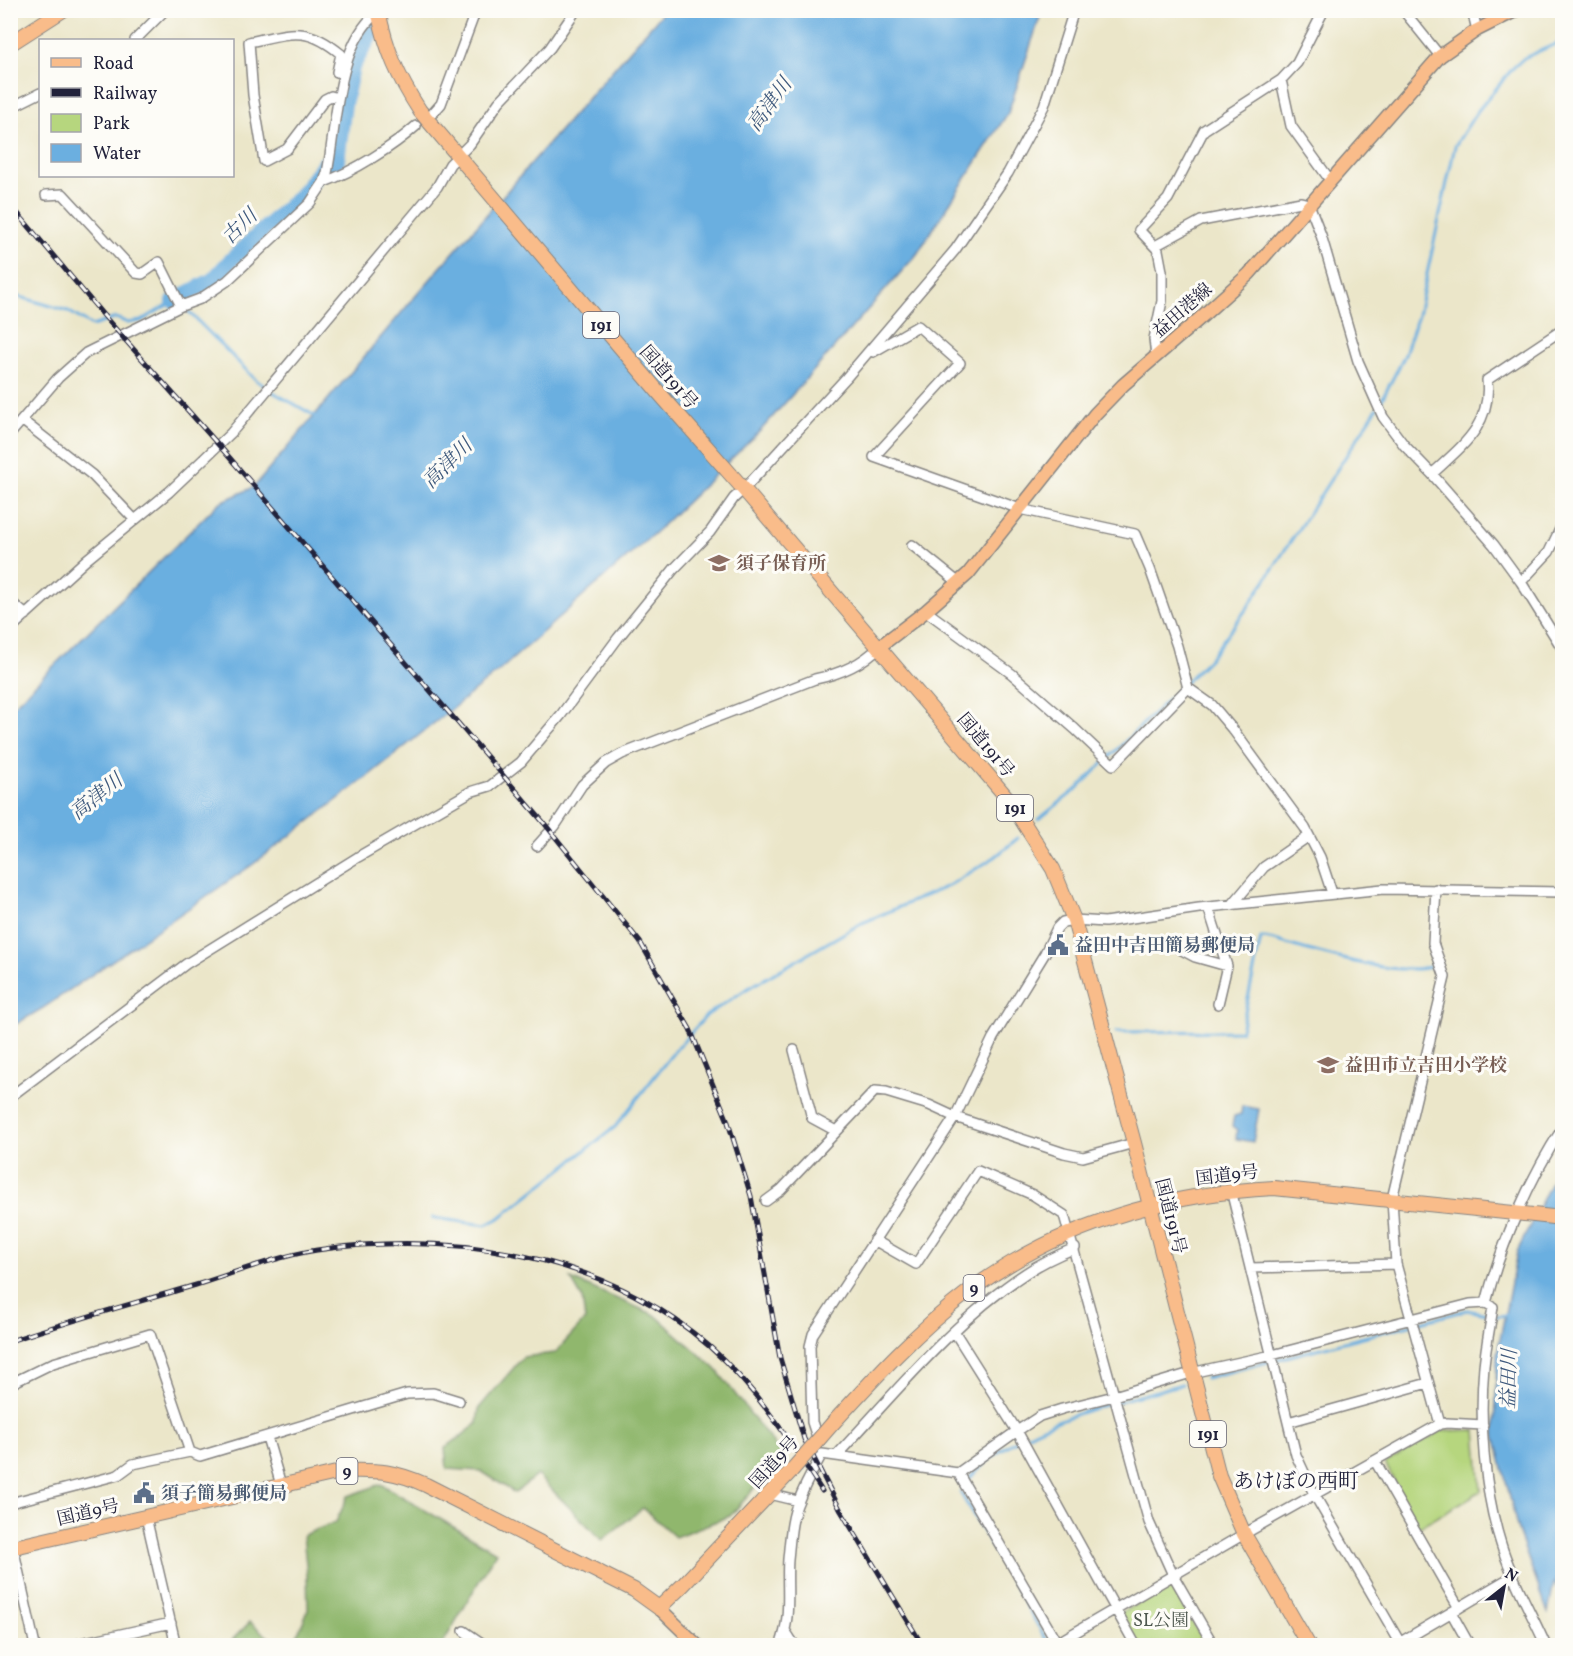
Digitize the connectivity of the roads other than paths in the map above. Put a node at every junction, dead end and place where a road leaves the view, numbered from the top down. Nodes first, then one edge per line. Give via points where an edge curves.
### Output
1 (50, 10) edge
2 (63, 10) edge
3 (165, 10) edge
4 (476, 10) edge
5 (576, 10) edge
6 (1074, 10) edge
7 (1324, 10) edge
8 (1402, 10) edge
9 (1472, 10) edge
10 (1517, 10) edge
11 (378, 11) edge
12 (1477, 30) junction
13 (10, 36) edge
14 (136, 39) edge
15 (10, 44) edge
16 (1440, 56) junction
17 (342, 73) junction
18 (1281, 80) junction
19 (39, 94) edge
20 (338, 98) junction
21 (10, 108) edge
22 (433, 113) dead end
23 (416, 126) dead end
24 (460, 159) junction
25 (1330, 180) junction
26 (324, 182) junction
27 (46, 195) dead end
28 (1309, 204) junction
29 (1155, 246) junction
30 (180, 306) junction
31 (1563, 330) edge
32 (1156, 356) junction
33 (864, 357) junction
34 (23, 421) junction
35 (10, 435) edge
36 (1432, 474) junction
37 (743, 488) junction
38 (1020, 509) junction
39 (135, 520) junction
40 (1563, 525) edge
41 (912, 545) dead end
42 (1521, 582) junction
43 (959, 583) junction
44 (10, 601) edge
45 (926, 611) junction
46 (26, 615) junction
47 (10, 629) edge
48 (879, 647) junction
49 (1563, 648) edge
50 (1188, 688) junction
51 (1309, 836) junction
52 (537, 846) dead end
53 (1436, 889) junction
54 (1563, 892) edge
55 (1332, 893) junction
56 (1232, 905) junction
57 (1208, 907) junction
58 (1074, 920) junction
59 (1179, 948) dead end
60 (1227, 966) junction
61 (1218, 1004) dead end
62 (794, 1050) dead end
63 (10, 1096) edge
64 (955, 1117) junction
65 (1563, 1129) edge
66 (836, 1131) junction
67 (1134, 1143) junction
68 (1231, 1190) junction
69 (1392, 1199) junction
70 (766, 1201) dead end
71 (1149, 1206) junction
72 (1521, 1213) junction
73 (1563, 1218) edge
74 (1070, 1232) junction
75 (874, 1240) junction
76 (1075, 1248) junction
77 (1396, 1264) junction
78 (1250, 1268) junction
79 (1486, 1303) junction
80 (1411, 1320) junction
81 (954, 1331) junction
82 (1272, 1355) junction
83 (1191, 1373) junction
84 (1428, 1383) junction
85 (10, 1384) edge
86 (1114, 1396) junction
87 (459, 1401) dead end
88 (1288, 1422) junction
89 (1440, 1424) junction
90 (1483, 1425) junction
91 (1017, 1431) junction
92 (267, 1437) junction
93 (190, 1452) junction
94 (822, 1454) junction
95 (837, 1455) junction
96 (1374, 1461) junction
97 (958, 1473) junction
98 (281, 1485) junction
99 (769, 1494) junction
100 (1314, 1494) junction
101 (798, 1501) junction
102 (10, 1503) edge
103 (146, 1517) junction
104 (1244, 1534) junction
105 (12, 1548) edge
106 (1173, 1575) junction
107 (1513, 1576) junction
108 (659, 1608) junction
109 (1116, 1609) junction
110 (1455, 1610) junction
111 (171, 1623) junction
112 (464, 1631) dead end
113 (786, 1632) junction
114 (1058, 1644) edge
115 (1399, 1644) edge
116 (35, 1646) edge
117 (67, 1646) edge
118 (176, 1646) edge
119 (486, 1646) edge
120 (698, 1646) edge
121 (780, 1646) edge
122 (795, 1646) edge
123 (1136, 1646) edge
124 (1214, 1646) edge
125 (1310, 1646) edge
126 (1470, 1646) edge
127 (1546, 1646) edge

1 - 13 highway
2 - 15 highway
3 - 14 street
4 - 22 street via 441,104
5 - 24 street via 550,48 499,102
6 - 33 street via 1044,106 1008,173 955,250
7 - 18 street via 1297,63
8 - 16 street
9 - 12 street
10 - 12 main road, 益田港線
11 - 17 street via 367,20
11 - 24 highway, 国道191号 / 191 via 400,81
12 - 16 main road, 益田港線
16 - 25 main road, 益田港線
17 - 20 street
17 - 20 street via 337,72 341,54 306,33 249,42 264,161 287,149 325,99
18 - 25 street via 1291,126
18 - 29 street via 1204,130 1168,199 1139,230
19 - 21 street
20 - 26 street
23 - 26 street via 381,152
24 - 37 highway, 国道191号 / 191
24 - 39 street via 450,164 436,188 231,433
25 - 28 main road, 益田港線
26 - 30 street via 310,203 227,281 200,299
27 - 30 street via 63,194 136,273 142,274 159,262
28 - 29 street via 1300,202 1202,221
28 - 32 main road, 益田港線 via 1249,274
28 - 36 street via 1358,361 1383,417
29 - 32 street via 1162,271 1162,301 1154,339
30 - 34 street via 86,353 58,378
31 - 36 street via 1487,380 1478,428
32 - 38 main road, 益田港線 via 1095,414
33 - 37 street
33 - 38 street via 918,326 960,363 874,457
34 - 35 street
34 - 39 street via 92,475
36 - 42 street
37 - 48 highway, 国道191号 / 191
37 - 63 street via 521,762 490,786 470,792 369,851 186,964
38 - 43 main road, 益田港線
38 - 50 street via 1135,534 1177,646
39 - 46 street
40 - 42 street via 1549,552
41 - 43 street
42 - 49 street
43 - 45 main road, 益田港線
44 - 46 street
45 - 48 main road, 益田港線
45 - 50 street via 1011,674 1113,765
46 - 47 street
48 - 52 street via 866,660 834,675 815,679 606,763 582,785
48 - 58 highway, 国道191号 / 191 via 1009,800 1053,869
50 - 51 street via 1212,705 1234,730
51 - 55 street
51 - 56 street via 1264,867
53 - 54 street
53 - 55 street
53 - 69 street via 1433,943 1445,977
55 - 56 street
56 - 57 street
57 - 58 street via 1105,922
57 - 60 street
58 - 64 street via 1057,928 1046,953 993,1038
58 - 67 highway, 国道191号 / 191
59 - 60 street
60 - 61 street
62 - 66 street via 812,1118
64 - 66 street via 929,1105 875,1091
64 - 67 street via 1083,1157
64 - 75 street
65 - 72 street via 1530,1184
66 - 70 street
67 - 71 highway, 国道191号 / 191
68 - 69 highway, 国道9号 / 9 via 1274,1188
68 - 71 highway, 国道9号 / 9
68 - 78 street
69 - 72 highway, 国道9号 / 9
69 - 77 street
71 - 74 highway, 国道9号 / 9
71 - 83 highway, 国道191号 / 191
72 - 73 highway, 国道9号 / 9
72 - 79 street via 1491,1281
74 - 75 street via 1064,1215 1032,1195 978,1171 916,1264
74 - 76 street
74 - 99 highway, 国道9号 / 9, bridge via 1029,1252 968,1292 927,1326 866,1386
75 - 94 street via 819,1323 810,1346 812,1422
76 - 81 street via 1026,1273
76 - 86 street
77 - 78 street
77 - 80 street
78 - 82 street
79 - 80 street
79 - 90 street via 1493,1307 1484,1367
80 - 82 street
80 - 84 street
81 - 91 street
81 - 95 street
82 - 83 street
82 - 88 street
83 - 86 street
83 - 104 highway, 国道191号 / 191 via 1219,1476
84 - 88 street
84 - 89 street
85 - 93 street via 53,1363 150,1334
86 - 91 street via 1040,1416
86 - 106 street via 1149,1522
87 - 92 street via 433,1393 407,1394
88 - 100 street via 1296,1455
89 - 90 street
89 - 96 street
90 - 107 street via 1493,1511
91 - 97 street
91 - 109 street
92 - 93 street via 200,1456
92 - 98 street
93 - 102 street via 133,1464 118,1475
94 - 95 street
94 - 101 street
95 - 97 street
96 - 100 street
96 - 110 street
97 - 114 street
98 - 103 highway, 国道9号 / 9
98 - 108 highway, 国道9号 / 9 via 345,1472 380,1470 405,1475 577,1560
99 - 101 street
99 - 108 highway, 国道9号 / 9
100 - 104 street
100 - 115 street
101 - 113 street via 788,1562
103 - 105 highway, 国道9号 / 9
103 - 111 street
104 - 106 street
104 - 125 highway, 国道191号 / 191
105 - 116 street
106 - 109 street
106 - 124 street
107 - 110 street
107 - 127 street
108 - 120 main road
109 - 114 street
109 - 123 street
110 - 115 street
110 - 126 street
111 - 117 street
111 - 118 street
112 - 119 street
113 - 121 street
113 - 122 street

